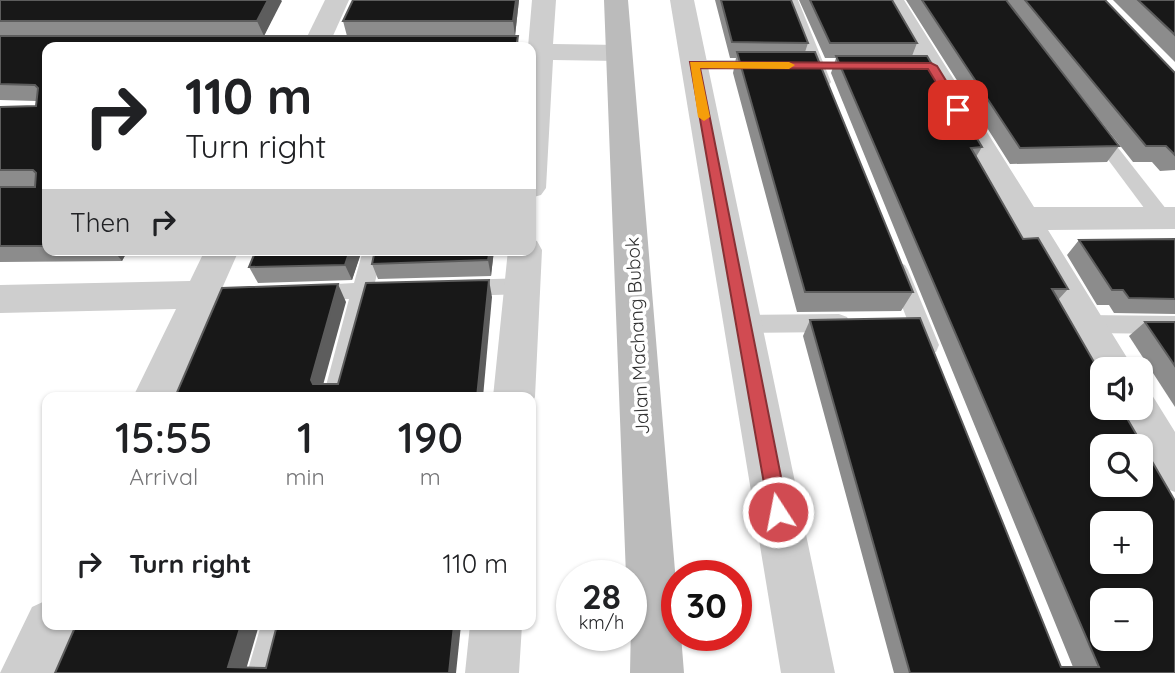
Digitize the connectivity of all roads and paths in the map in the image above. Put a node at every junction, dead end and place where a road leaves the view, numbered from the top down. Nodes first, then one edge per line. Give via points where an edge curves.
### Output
1 (337, 0) edge
2 (544, 0) edge
3 (616, 0) edge
4 (682, 0) edge
5 (791, 0) edge
6 (892, 0) edge
7 (317, 42) edge
8 (537, 47) junction
9 (619, 53) junction
10 (694, 65) junction
11 (776, 65) edge
12 (536, 67) edge
13 (832, 104) edge
14 (1088, 120) edge
15 (1169, 218) edge
16 (1024, 219) junction
17 (888, 246) edge
18 (221, 256) edge
19 (371, 256) edge
20 (524, 268) edge
21 (443, 288) edge
22 (416, 289) edge
23 (362, 290) junction
24 (282, 293) edge
25 (215, 294) junction
26 (0, 299) edge
27 (865, 323) edge
28 (892, 323) edge
29 (919, 323) junction
30 (743, 324) junction
31 (1087, 324) junction
32 (1175, 325) edge
33 (1107, 357) edge
34 (934, 362) edge
35 (157, 392) edge
36 (336, 392) edge
37 (514, 392) edge
38 (1144, 420) edge
39 (1175, 471) edge
40 (48, 630) edge
41 (275, 630) edge
42 (496, 630) edge
43 (27, 673) edge
44 (263, 673) edge
45 (492, 673) edge
46 (657, 673) edge
47 (808, 673) edge

1 - 7 street
2 - 8 street
3 - 9 main road, Jalan Machang Bubok
4 - 10 street
5 - 13 lane
6 - 16 street via 925,66
8 - 9 street
8 - 12 street
9 - 46 main road, Jalan Machang Bubok
10 - 11 lane
10 - 30 street
14 - 15 lane
15 - 16 street
16 - 31 street
17 - 29 lane
18 - 25 street
19 - 23 lane
20 - 21 lane
20 - 37 street
22 - 23 lane
23 - 24 lane
23 - 36 lane
25 - 26 street
25 - 35 street
27 - 30 lane
28 - 29 lane
29 - 34 lane
30 - 47 street
31 - 32 lane
31 - 33 street
38 - 39 street
40 - 43 street
41 - 44 lane
42 - 45 street

